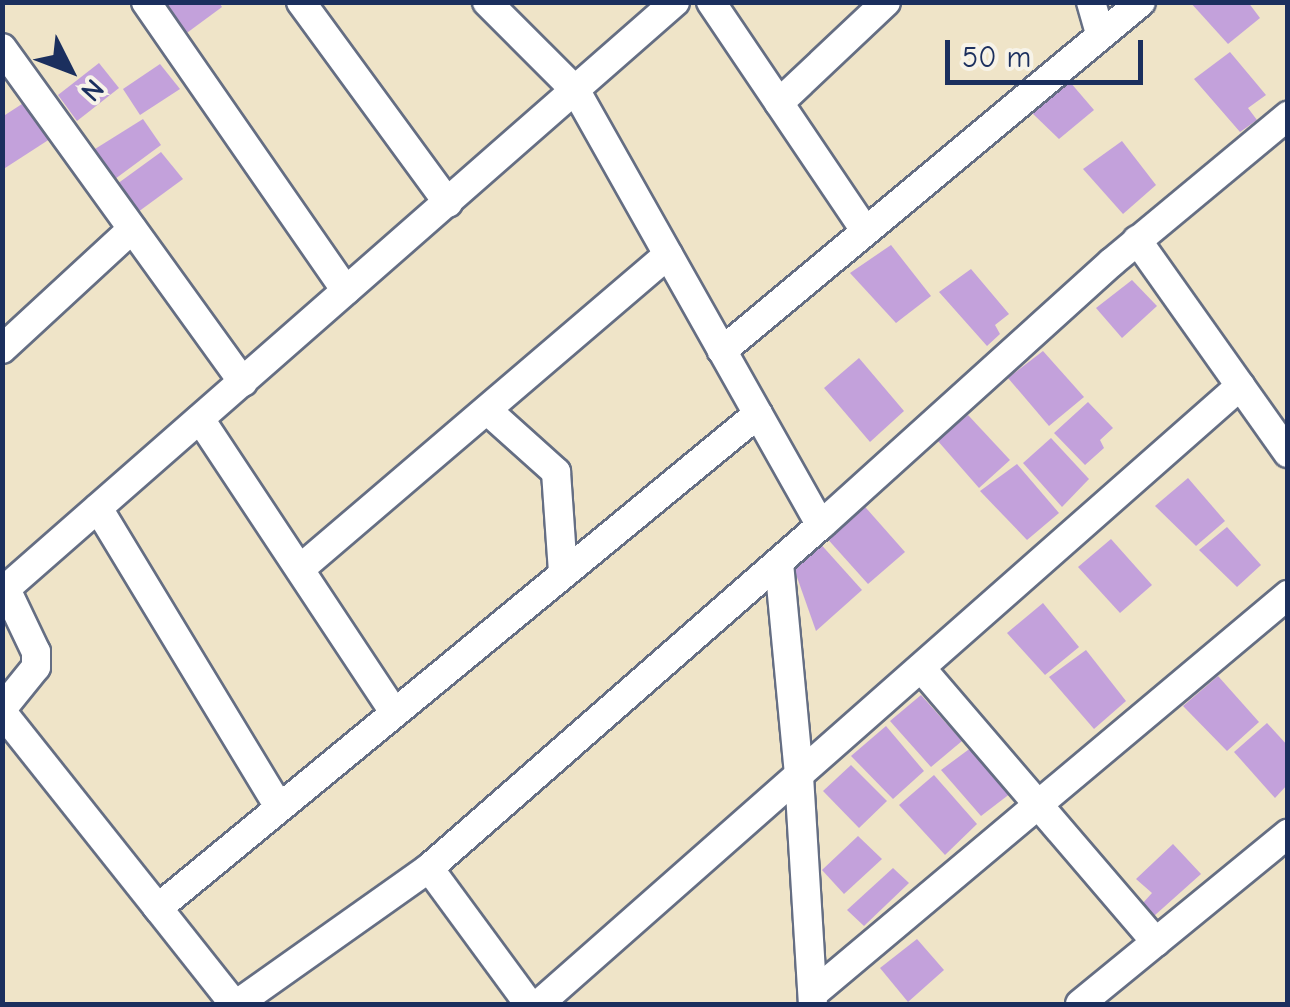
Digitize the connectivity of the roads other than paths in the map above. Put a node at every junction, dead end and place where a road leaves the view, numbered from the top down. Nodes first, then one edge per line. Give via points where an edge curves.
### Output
1 (146, 2) edge
2 (301, 2) edge
3 (487, 2) edge
4 (675, 2) edge
5 (712, 2) edge
6 (886, 2) edge
7 (1091, 2) edge
8 (1141, 2) edge
9 (1100, 34) junction
10 (2, 48) edge
11 (576, 91) junction
12 (779, 103) junction
13 (1288, 116) edge
14 (448, 203) junction
15 (132, 229) junction
16 (865, 230) junction
17 (1137, 240) junction
18 (668, 255) junction
19 (346, 292) junction
20 (3, 348) edge
21 (722, 351) junction
22 (243, 382) junction
23 (1240, 386) junction
24 (487, 410) junction
25 (758, 414) junction
26 (200, 419) junction
27 (1288, 453) edge
28 (98, 508) junction
29 (821, 526) junction
30 (779, 563) junction
31 (300, 569) junction
32 (563, 573) junction
33 (4, 590) edge
34 (1288, 595) edge
35 (921, 668) junction
36 (2, 711) edge
37 (393, 711) junction
38 (799, 776) junction
39 (279, 806) junction
40 (1036, 806) junction
41 (1288, 834) edge
42 (429, 868) junction
43 (158, 908) junction
44 (1156, 942) junction
45 (814, 998) edge
46 (235, 1004) edge
47 (529, 1004) edge
48 (539, 1004) edge
49 (1080, 1004) edge

1 - 19 street
2 - 14 street
3 - 11 street
4 - 11 street
5 - 12 street
6 - 12 street
7 - 9 street
8 - 9 street
9 - 16 street
10 - 15 street
11 - 14 street
11 - 18 street
12 - 16 street
13 - 17 street
14 - 19 street
15 - 20 street
15 - 22 street
16 - 21 street
17 - 23 street
17 - 29 street
18 - 21 street
18 - 24 street
19 - 22 street
21 - 25 street
22 - 26 street
23 - 27 street
23 - 35 street
24 - 31 street
24 - 32 street via 556,472
25 - 29 street
25 - 32 street
26 - 28 street
26 - 31 street
28 - 33 street
28 - 39 street
29 - 30 street
30 - 38 street
30 - 42 street
31 - 37 street
32 - 37 street
33 - 36 street via 36,652 36,667
34 - 40 street
35 - 38 street
35 - 40 street
36 - 43 street
37 - 39 street
38 - 45 street
38 - 48 street
39 - 43 street
40 - 44 street
40 - 45 street
41 - 44 street
42 - 46 street
42 - 47 street
43 - 46 street
44 - 49 street

